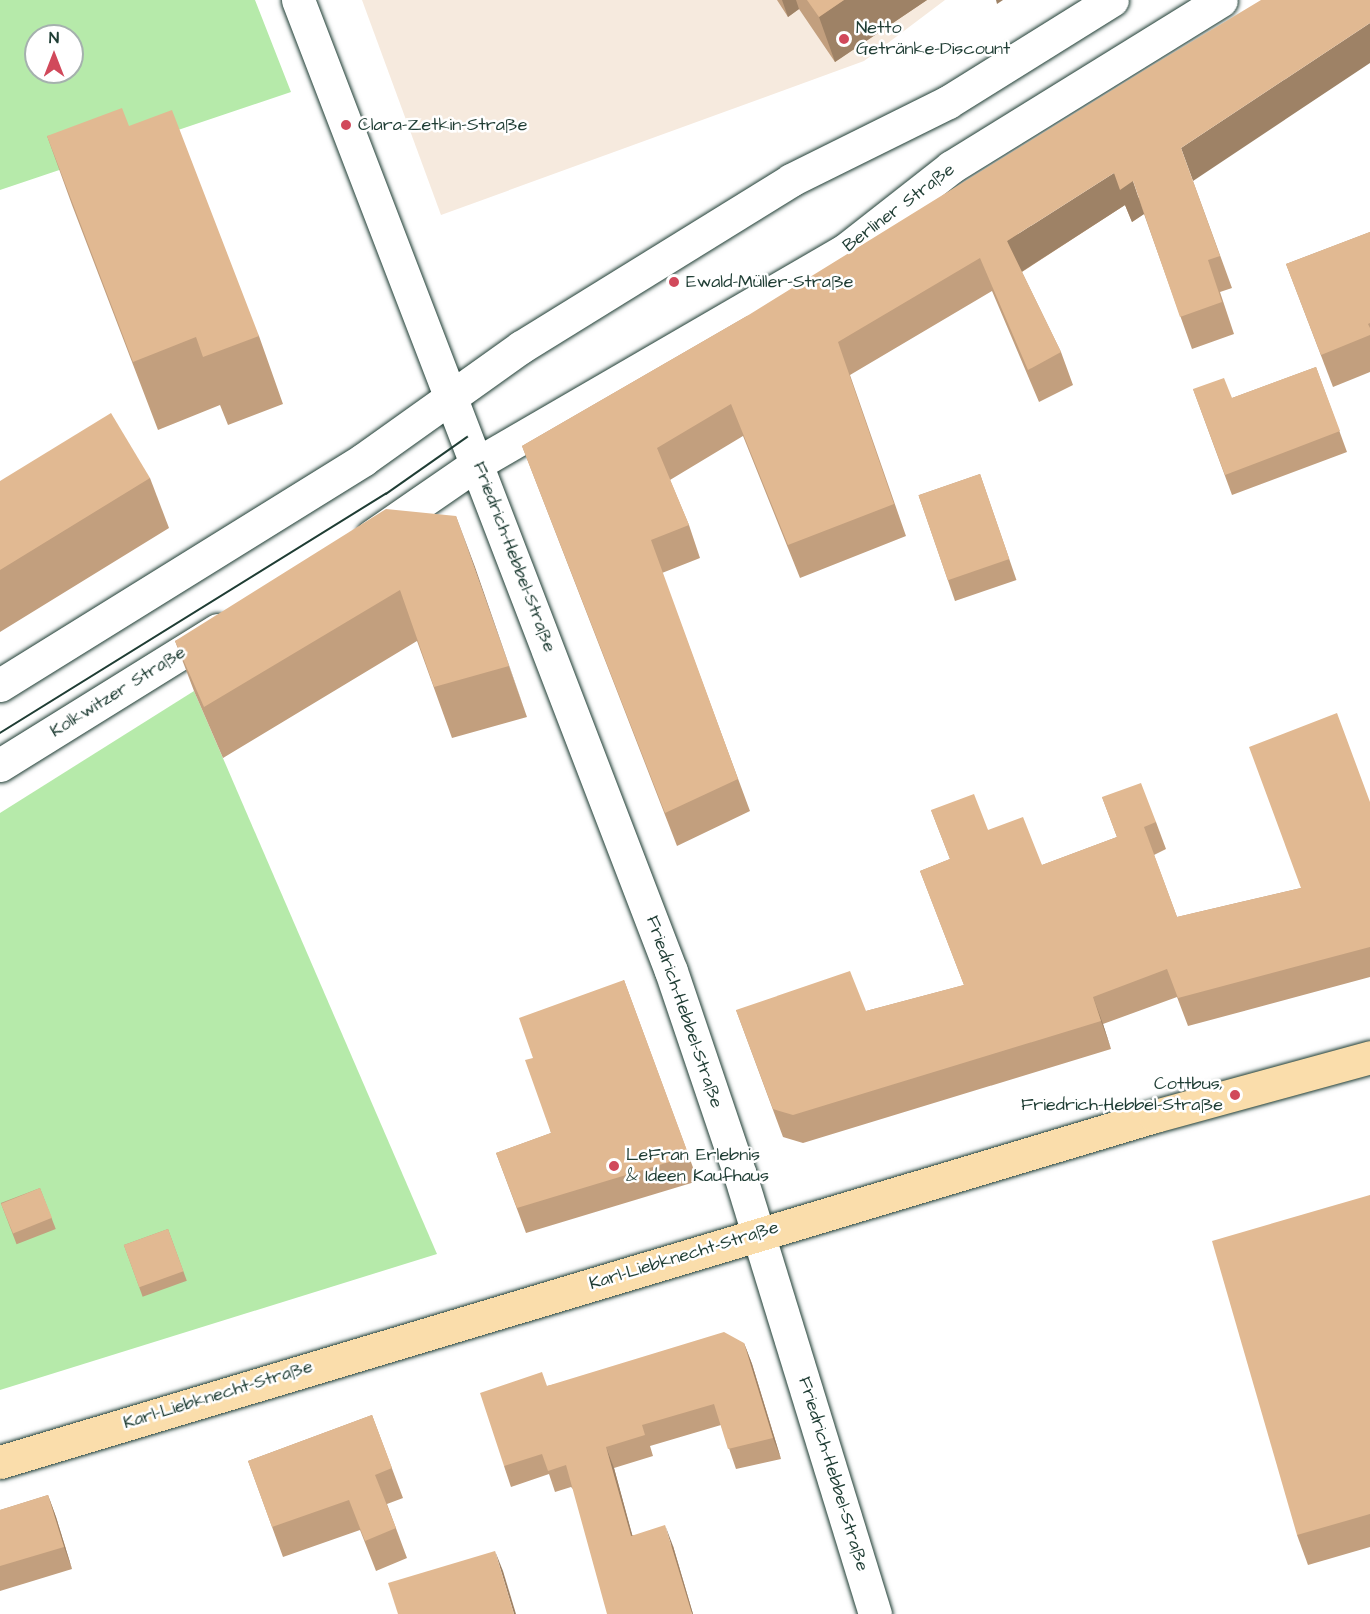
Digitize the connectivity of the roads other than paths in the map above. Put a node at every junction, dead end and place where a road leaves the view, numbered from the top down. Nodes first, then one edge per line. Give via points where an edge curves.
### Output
1 (298, 0) edge
2 (1112, 0) edge
3 (1221, 0) edge
4 (455, 408) junction
5 (478, 463) junction
6 (341, 555) edge
7 (241, 616) edge
8 (0, 685) edge
9 (0, 765) edge
10 (1370, 1057) edge
11 (757, 1234) junction
12 (0, 1462) edge
13 (875, 1614) edge

1 - 4 street
2 - 4 street via 948,102 790,180
3 - 5 street, Berliner Straße via 951,167 844,251
4 - 5 street, Friedrich-Hebbel-Straße
4 - 8 street via 364,459
5 - 6 street
5 - 11 street, Friedrich-Hebbel-Straße via 671,971
7 - 9 street, Kolkwitzer Straße
10 - 11 main road, Karl-Liebknecht-Straße
11 - 12 main road, Karl-Liebknecht-Straße
11 - 13 street, Friedrich-Hebbel-Straße via 837,1479

